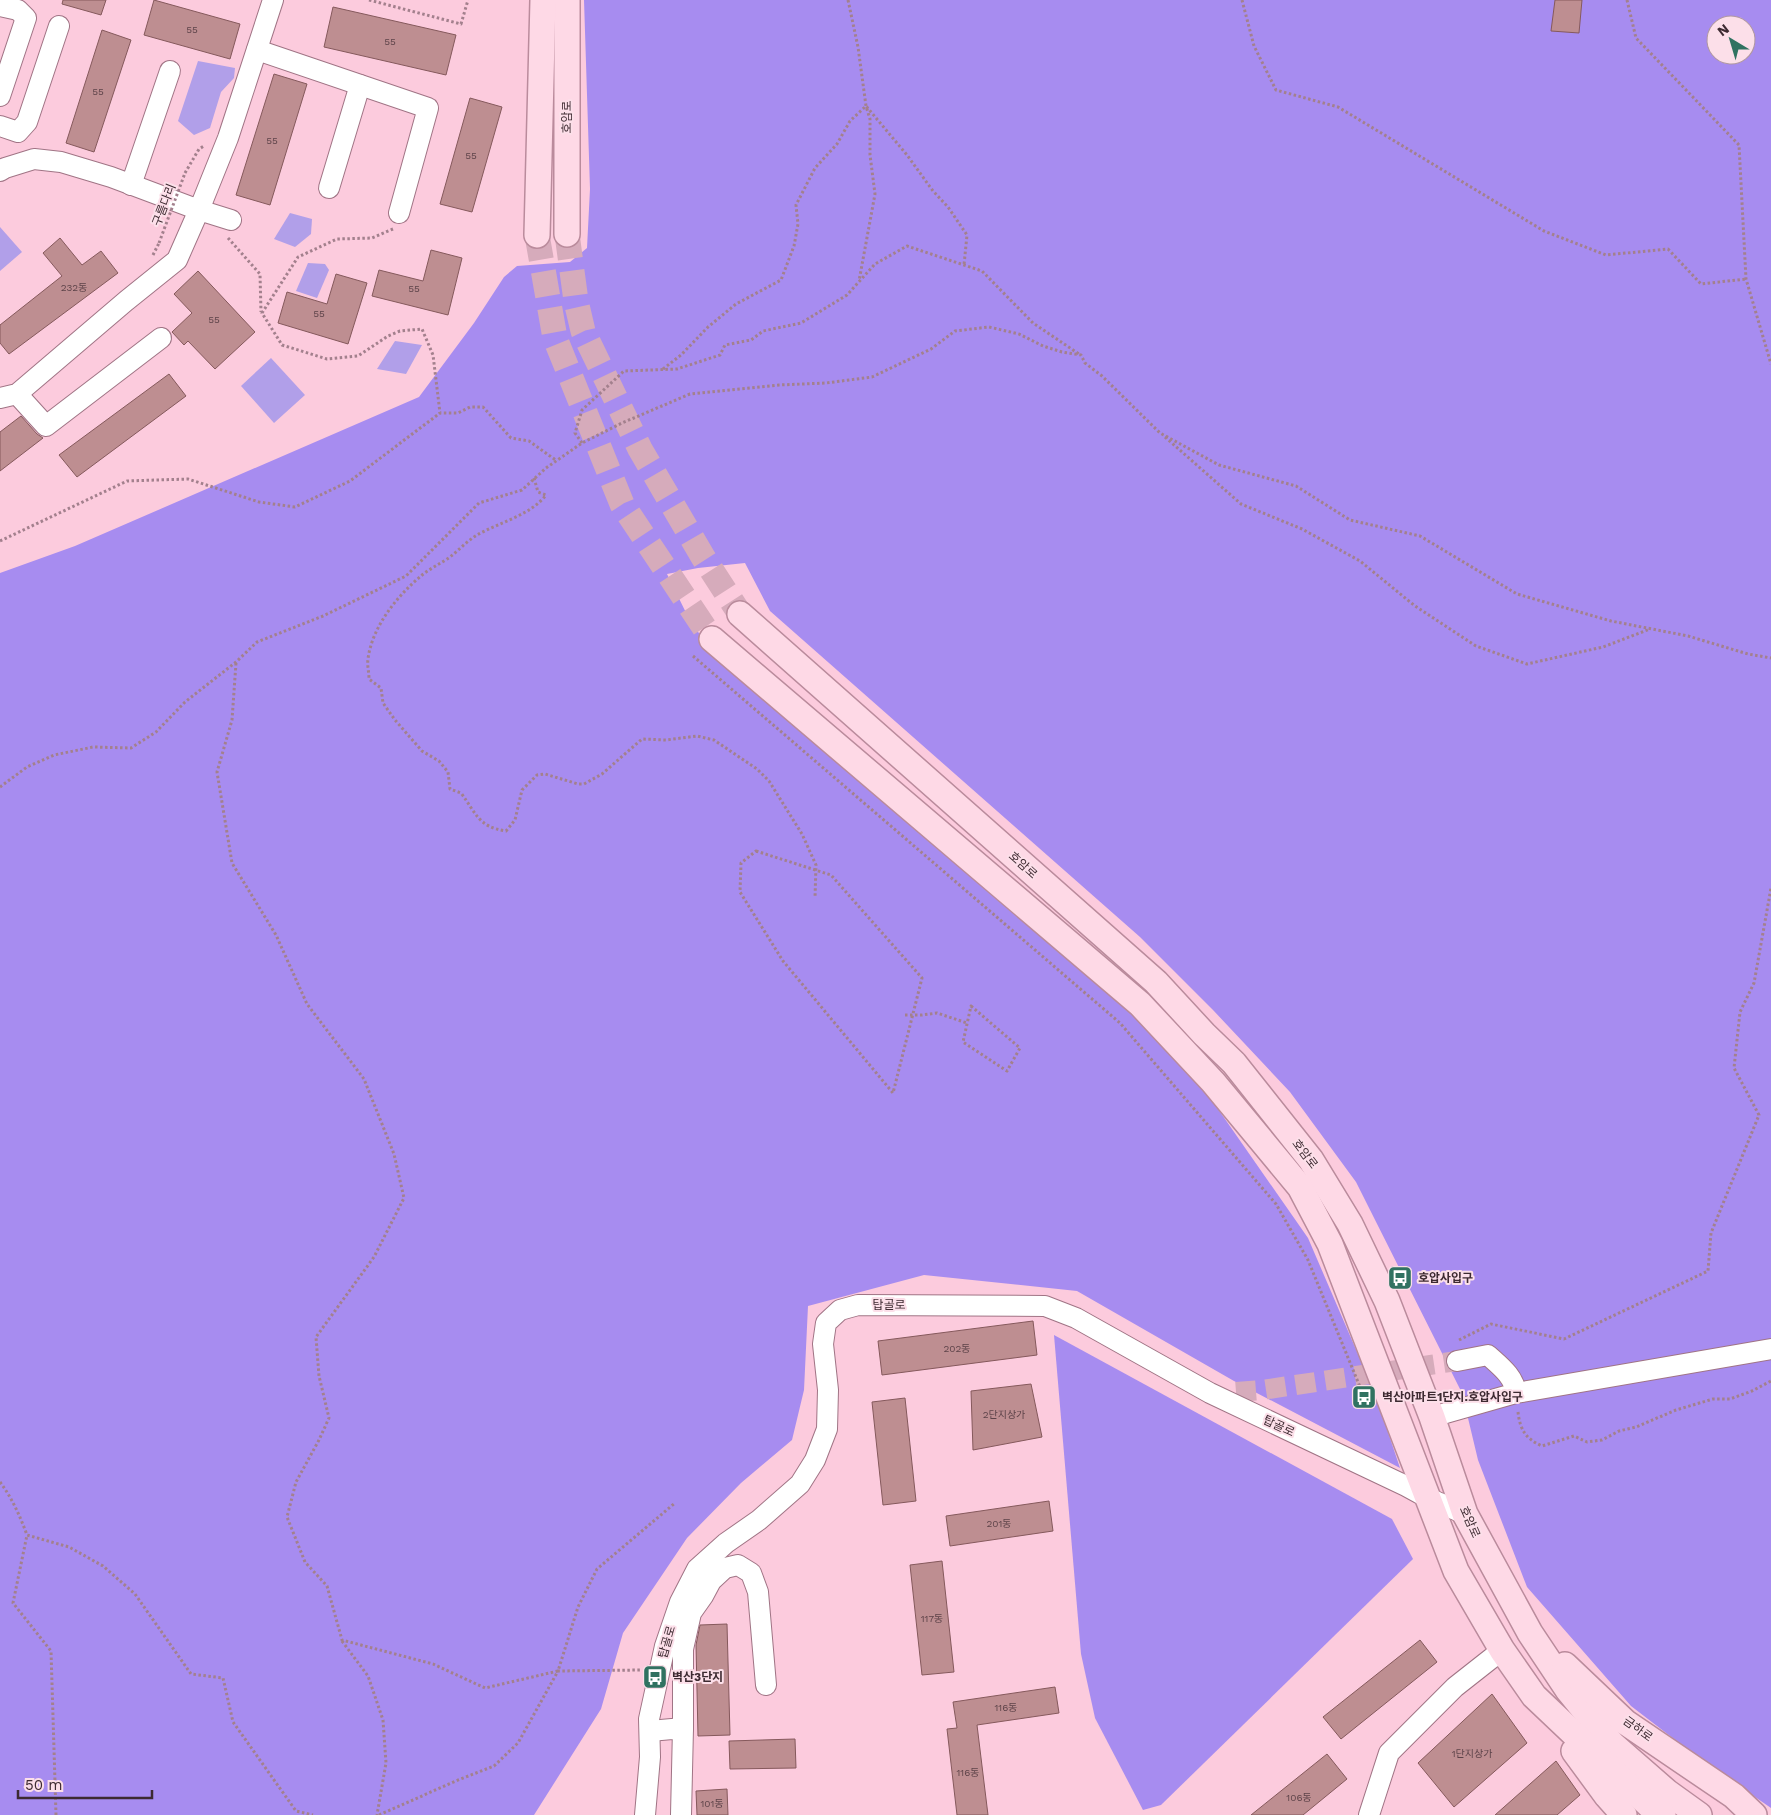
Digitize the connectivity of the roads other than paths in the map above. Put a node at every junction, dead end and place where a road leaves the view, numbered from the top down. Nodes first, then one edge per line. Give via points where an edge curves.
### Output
1 (273, 0) edge
2 (543, 0) edge
3 (567, 0) edge
4 (0, 6) edge
5 (59, 26) dead end
6 (257, 50) junction
7 (170, 71) dead end
8 (360, 86) junction
9 (0, 96) edge
10 (0, 126) edge
11 (2, 164) edge
12 (130, 185) junction
13 (329, 188) dead end
14 (199, 210) junction
15 (399, 213) road end
16 (228, 227) road end
17 (567, 234) tunnel mouth
18 (537, 235) tunnel mouth
19 (161, 338) dead end
20 (8, 396) edge
21 (740, 614) tunnel mouth
22 (712, 638) tunnel mouth
23 (1771, 1349) edge
24 (1454, 1353) tunnel mouth
25 (1236, 1392) tunnel mouth
26 (1210, 1393) junction
27 (1516, 1393) junction
28 (1432, 1417) junction
29 (1428, 1498) junction
30 (1464, 1514) junction
31 (1530, 1633) junction
32 (1502, 1650) junction
33 (766, 1685) dead end
34 (1534, 1696) junction
35 (683, 1728) junction
36 (650, 1732) junction
37 (645, 1815) edge
38 (681, 1815) edge
39 (1369, 1815) edge
40 (1624, 1815) edge
41 (1663, 1815) edge
42 (1700, 1815) edge
43 (1754, 1815) edge

1 - 6 street
2 - 18 main road
3 - 17 main road, 호암로
4 - 9 street via 18,10 26,18
5 - 10 street via 27,122 18,132
6 - 8 street
6 - 14 street via 228,138
7 - 12 street
8 - 13 street
8 - 15 street via 428,108
11 - 12 street via 34,159 61,162
12 - 14 street
14 - 16 street
14 - 20 street via 177,260
19 - 20 street via 46,426
21 - 28 main road, 호암로 via 1156,982 1234,1063 1311,1160 1350,1224 1387,1301
22 - 29 main road via 1140,1004 1219,1090 1300,1187 1330,1244
23 - 27 street
24 - 27 street via 1488,1355 1515,1384
25 - 26 street
26 - 29 street, 탑골로
26 - 36 street, 탑골로 via 1076,1318 1045,1306 858,1305 840,1310 826,1323 823,1344 828,1390 826,1429 815,1460 800,1484 697,1569 680,1602 665,1646 649,1719
27 - 28 street
28 - 30 main road, 호암로
29 - 30 street, 탑골로
29 - 32 main road via 1456,1571
30 - 31 main road, 호암로
31 - 42 main road, 호암로 via 1568,1690 1612,1744 1667,1792
31 - 43 main road, 금하로 via 1625,1722 1734,1796
32 - 34 main road
32 - 39 street via 1455,1687 1389,1753
33 - 35 street via 758,1592 751,1573 738,1566 725,1568 711,1580 691,1614 683,1649
34 - 40 main road
34 - 41 main road
35 - 36 street
35 - 38 street
36 - 37 street, 탑골로

